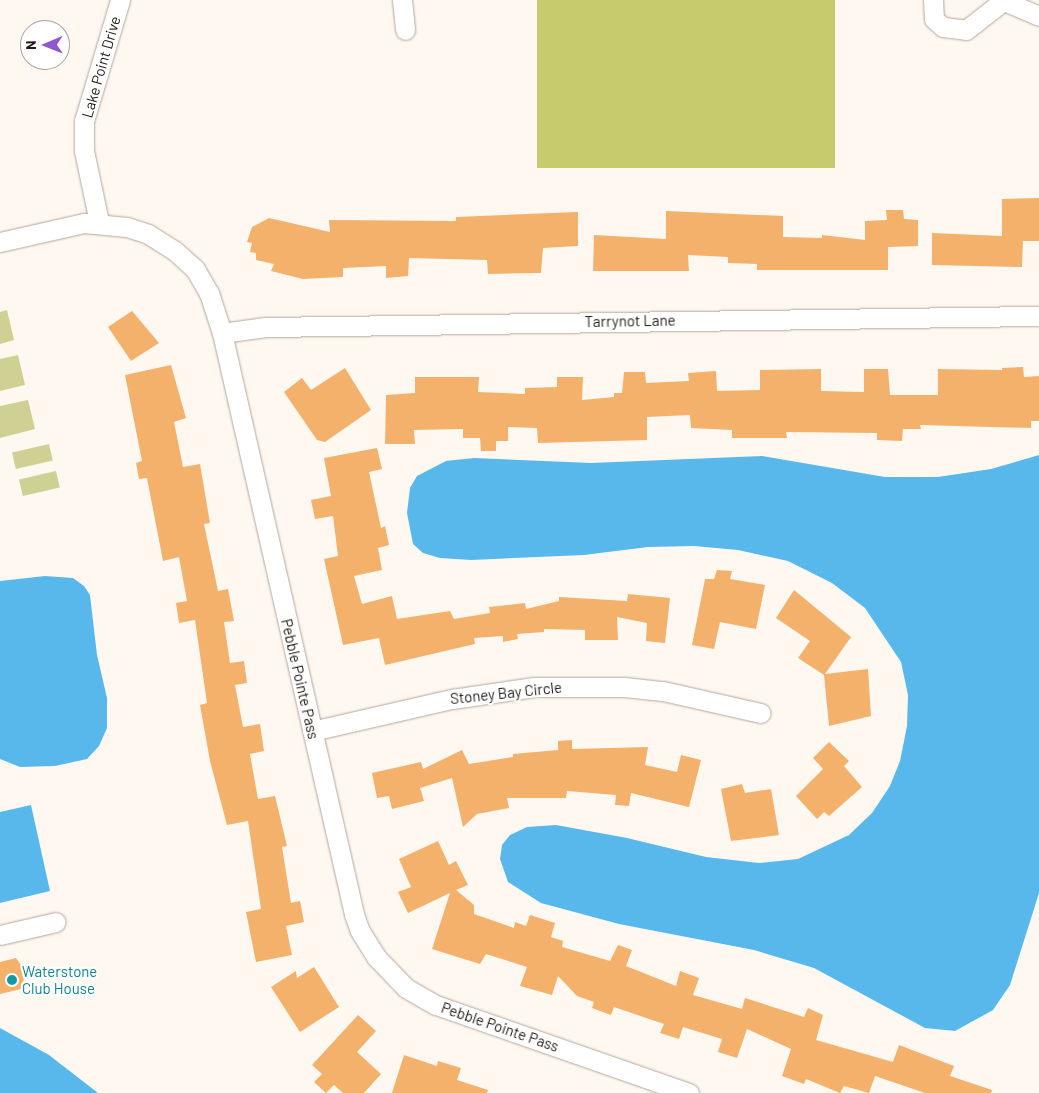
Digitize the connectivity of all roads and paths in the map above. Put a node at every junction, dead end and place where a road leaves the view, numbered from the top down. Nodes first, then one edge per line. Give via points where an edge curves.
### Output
1 (120, 0) edge
2 (402, 0) edge
3 (933, 0) edge
4 (1002, 0) edge
5 (1039, 16) edge
6 (405, 30) dead end
7 (99, 222) junction
8 (0, 242) edge
9 (1039, 316) edge
10 (222, 333) junction
11 (761, 713) dead end
12 (312, 731) junction
13 (56, 922) dead end
14 (0, 935) edge
15 (688, 1093) edge

1 - 7 street, Lake Point Drive via 84,121 84,151
2 - 6 street
3 - 4 street via 934,19 943,27 966,30
4 - 5 street
7 - 8 street, Pebble Pointe Pass via 84,222
7 - 10 street, Pebble Pointe Pass via 148,234 186,260 209,293
9 - 10 street, Tarrynot Lane via 276,326
10 - 12 street, Pebble Pointe Pass
11 - 12 street, Stoney Bay Circle via 663,691 624,687 534,687 452,698
12 - 15 street, Pebble Pointe Pass via 354,914 367,944 387,970 406,988 436,1005
13 - 14 street

